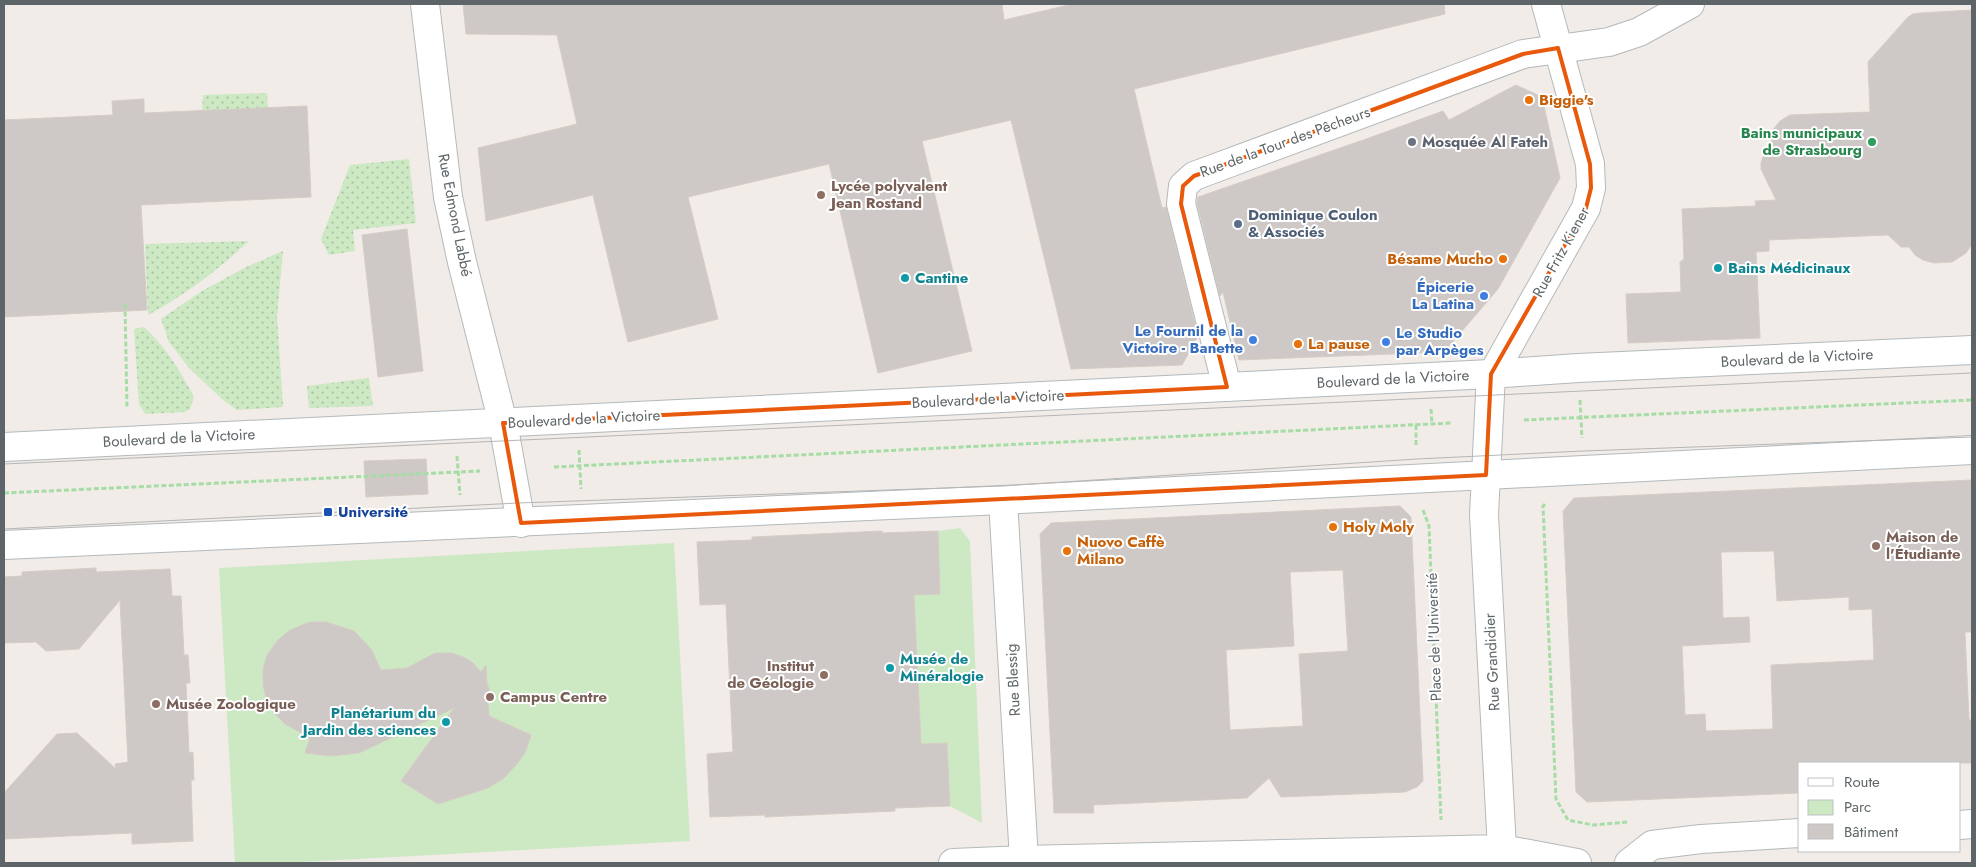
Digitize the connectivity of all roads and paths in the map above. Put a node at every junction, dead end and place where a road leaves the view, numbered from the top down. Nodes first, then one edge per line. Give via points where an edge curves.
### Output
1 (425, 4) edge
2 (1546, 4) edge
3 (1690, 4) edge
4 (1558, 48) junction
5 (125, 304) dead end
6 (1972, 350) edge
7 (1491, 374) junction
8 (1227, 387) junction
9 (1972, 400) edge
10 (127, 415) dead end
11 (1581, 417) junction
12 (577, 420) junction
13 (1524, 420) dead end
14 (503, 423) junction
15 (1451, 423) dead end
16 (454, 425) junction
17 (1416, 425) junction
18 (4, 447) edge
19 (1972, 450) edge
20 (580, 466) junction
21 (554, 467) dead end
22 (482, 470) dead end
23 (1576, 470) junction
24 (458, 472) junction
25 (1486, 475) junction
26 (1417, 479) junction
27 (4, 493) edge
28 (1003, 500) junction
29 (582, 520) junction
30 (522, 523) junction
31 (463, 525) junction
32 (4, 545) edge
33 (1630, 822) dead end
34 (1798, 833) edge
35 (1502, 849) junction
36 (1442, 851) junction
37 (1024, 860) junction
38 (953, 863) edge
39 (1577, 863) edge
40 (1629, 863) edge

1 - 14 street, Rue Edmond Labbé via 448,197
2 - 4 street, Rue Fritz Kiener
3 - 4 street, Rue de la Tour des Pêcheurs via 1638,32 1609,42
4 - 7 street, Rue Fritz Kiener via 1590,164 1592,188 1586,208
4 - 8 street, Rue de la Tour des Pêcheurs via 1523,54 1194,176 1183,186 1182,204
5 - 10 path
6 - 7 street, Boulevard de la Victoire
7 - 8 street, Boulevard de la Victoire
7 - 25 street, Rue Grandidier
8 - 12 street, Boulevard de la Victoire
9 - 11 path
11 - 13 path
11 - 23 path via 1583,451
12 - 14 street, Boulevard de la Victoire
12 - 20 path
14 - 16 street, Boulevard de la Victoire
14 - 30 street, Rue Edmond Labbé
15 - 17 path
16 - 18 street, Boulevard de la Victoire
16 - 24 path
17 - 20 path
17 - 26 path, Place de l'Université
19 - 23 street
20 - 21 path
20 - 29 path
22 - 24 path
23 - 25 street
23 - 33 path via 1543,506 1556,799 1568,820 1593,825
24 - 27 path
24 - 31 path
25 - 26 street
25 - 35 street, Rue Grandidier via 1484,515
26 - 28 street
26 - 36 path, Place de l'Université via 1420,504 1429,526
28 - 29 street
28 - 37 street, Rue Blessig
29 - 30 street
30 - 31 street
31 - 32 street
34 - 40 street via 1701,838 1652,845
35 - 36 street
35 - 39 street
36 - 37 street
37 - 38 street

